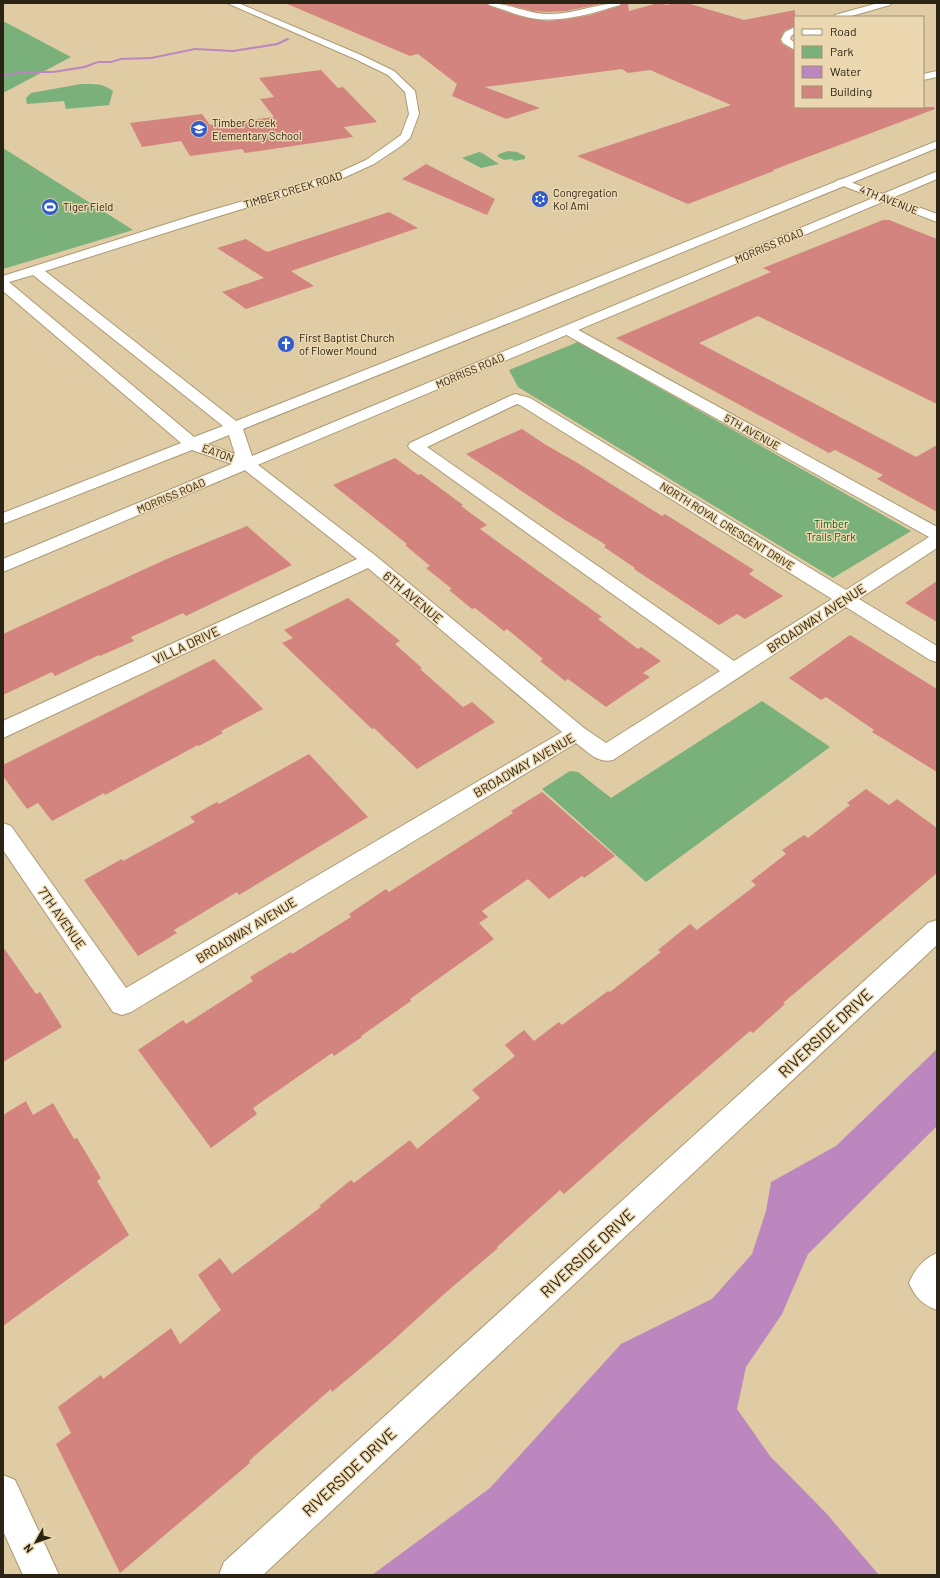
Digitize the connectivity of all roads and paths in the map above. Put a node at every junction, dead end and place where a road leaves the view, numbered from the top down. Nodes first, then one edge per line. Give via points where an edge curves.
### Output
1 (231, 3) edge
2 (492, 3) edge
3 (617, 3) edge
4 (887, 3) edge
5 (842, 16) edge
6 (794, 30) edge
7 (794, 46) edge
8 (937, 74) edge
9 (924, 77) edge
10 (937, 144) edge
11 (937, 176) edge
12 (842, 182) junction
13 (884, 198) junction
14 (937, 218) edge
15 (35, 270) junction
16 (3, 280) edge
17 (3, 284) edge
18 (568, 330) junction
19 (234, 427) junction
20 (192, 444) junction
21 (247, 464) junction
22 (3, 519) edge
23 (937, 534) edge
24 (937, 540) edge
25 (370, 560) junction
26 (3, 566) edge
27 (846, 599) junction
28 (937, 655) edge
29 (734, 672) junction
30 (3, 730) edge
31 (577, 732) junction
32 (3, 832) edge
33 (937, 930) edge
34 (122, 1004) joint
35 (937, 1268) edge
36 (937, 1295) edge
37 (3, 1492) edge
38 (41, 1575) edge
39 (237, 1575) edge

1 - 15 street, TIMBER CREEK ROAD via 358,56 391,73 410,91 414,114 406,136 370,162 337,177
2 - 3 street via 540,17 568,16
4 - 5 street
6 - 7 street via 785,37 786,41
8 - 9 street
10 - 12 street
11 - 13 street, MORRISS ROAD
12 - 13 street, 4TH AVENUE
12 - 19 street
13 - 14 street, 4TH AVENUE
13 - 18 street, MORRISS ROAD
15 - 16 street, TIMBER CREEK ROAD
15 - 19 street
17 - 20 street, EATON
18 - 21 street, MORRISS ROAD
18 - 23 street, 5TH AVENUE
19 - 20 street
19 - 21 street, EATON
20 - 21 street, EATON
20 - 22 street
21 - 25 street, 6TH AVENUE
21 - 26 street, MORRISS ROAD
24 - 27 street, BROADWAY AVENUE
25 - 30 street, VILLA DRIVE
25 - 31 street, 6TH AVENUE
27 - 28 street, NORTH ROYAL CRESCENT DRIVE
27 - 29 street, BROADWAY AVENUE
27 - 29 street, NORTH ROYAL CRESCENT DRIVE via 524,401 515,399 416,446
29 - 31 street, BROADWAY AVENUE via 605,754
31 - 34 street, BROADWAY AVENUE
32 - 34 street, 7TH AVENUE
33 - 39 street, RIVERSIDE DRIVE
35 - 36 street via 924,1283
37 - 38 street

